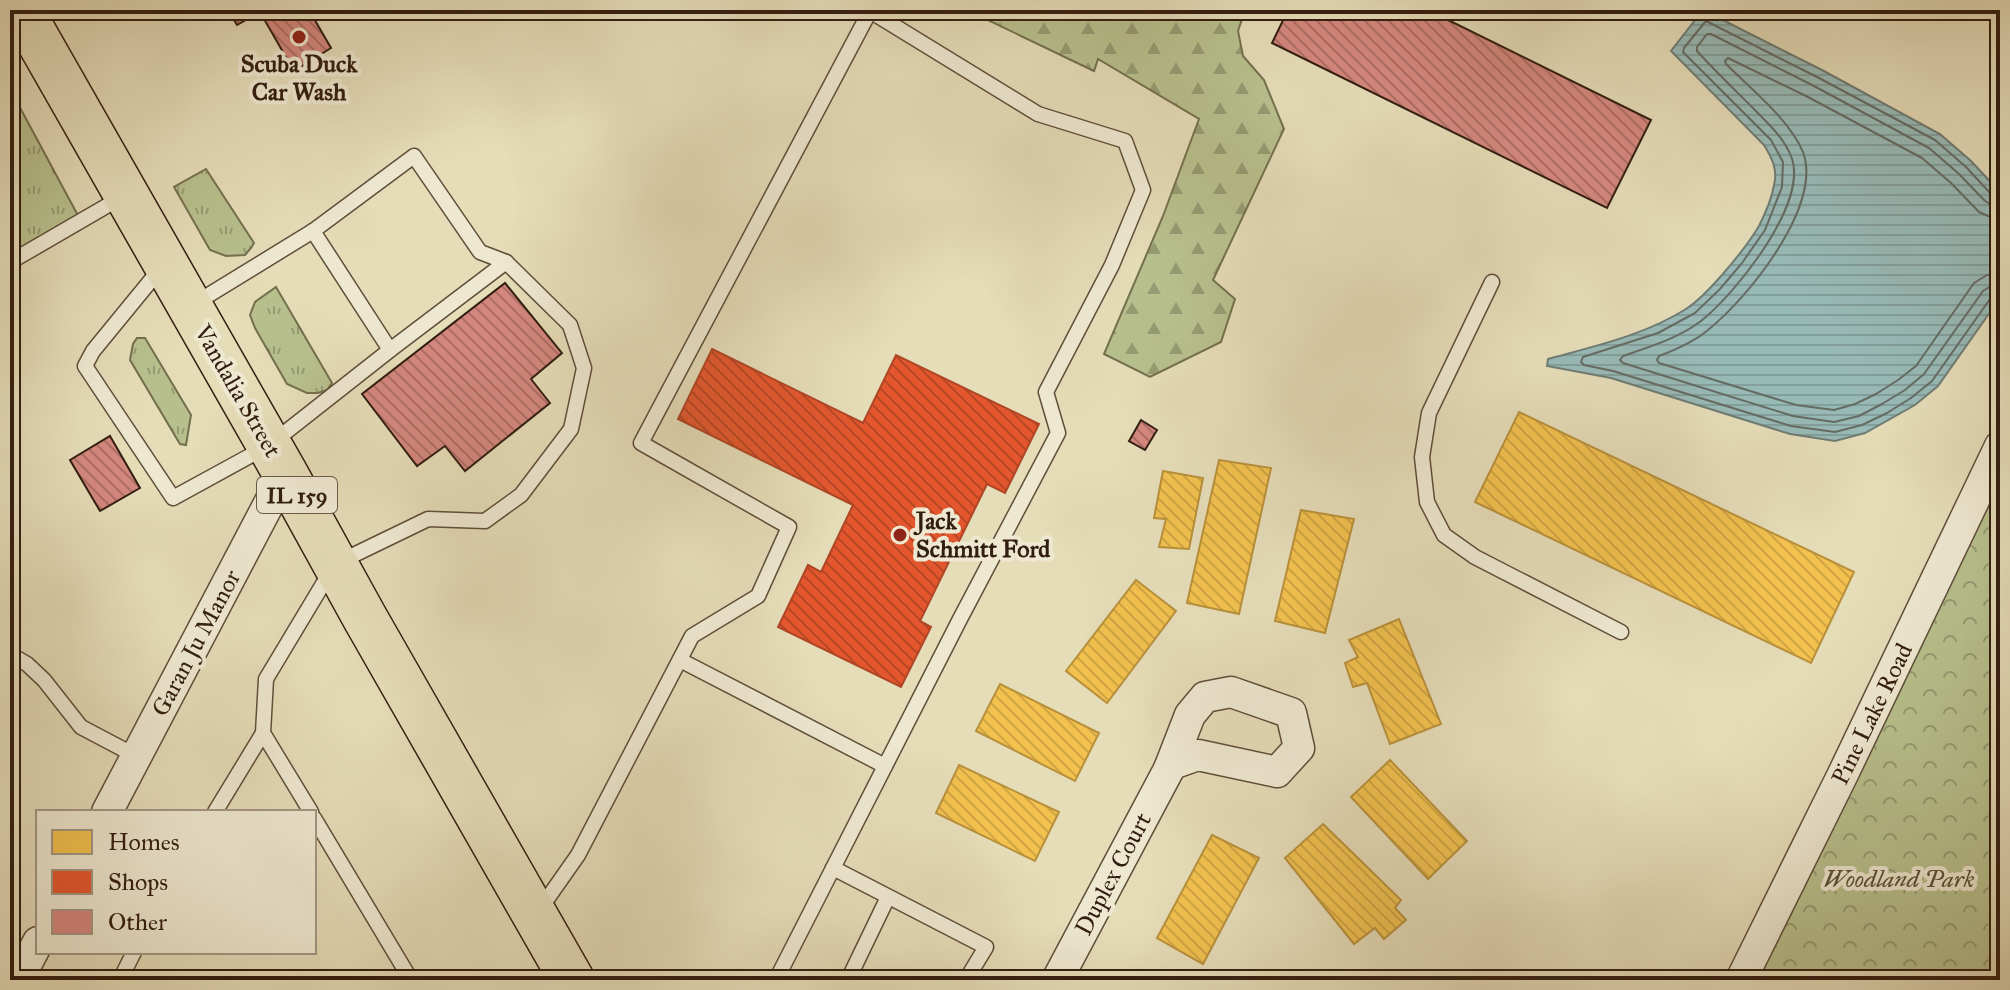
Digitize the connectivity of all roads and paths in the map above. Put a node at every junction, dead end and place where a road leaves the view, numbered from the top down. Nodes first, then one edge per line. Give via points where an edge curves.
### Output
1 (21, 10) edge
2 (126, 194) junction
3 (313, 231) junction
4 (10, 262) edge
5 (165, 262) junction
6 (506, 262) junction
7 (1492, 282) dead end
8 (190, 306) junction
9 (390, 350) junction
10 (2000, 446) edge
11 (276, 460) junction
12 (335, 564) junction
13 (1621, 632) dead end
14 (10, 654) edge
15 (680, 660) junction
16 (263, 733) junction
17 (136, 756) junction
18 (885, 766) junction
19 (1169, 769) dead end
20 (108, 810) edge
21 (216, 810) edge
22 (310, 810) edge
23 (316, 821) edge
24 (833, 868) junction
25 (888, 897) junction
26 (535, 916) junction
27 (36, 946) edge
28 (133, 954) edge
29 (18, 980) edge
30 (120, 980) edge
31 (411, 980) edge
32 (572, 980) edge
33 (776, 980) edge
34 (848, 980) edge
35 (966, 980) edge
36 (1057, 980) edge
37 (1741, 980) edge

1 - 2 main road, Vandalia Street / IL 159
2 - 4 lane
2 - 5 main road, Vandalia Street / IL 159
3 - 6 lane via 414,156 480,252
3 - 8 lane
3 - 9 lane
5 - 8 main road, Vandalia Street / IL 159
5 - 11 lane via 85,366 173,498
6 - 9 lane
6 - 12 lane via 570,325 584,368 571,429 521,495 485,521 428,519
7 - 13 lane via 1429,413 1422,457 1427,502 1444,535 1475,557
8 - 11 main road, Vandalia Street / IL 159
9 - 11 lane
10 - 37 street, Pine Lake Road
11 - 12 main road, Vandalia Street / IL 159
11 - 17 street, Garan Ju Manor
12 - 16 lane via 266,679
12 - 26 main road, Vandalia Street / IL 159
14 - 17 lane via 44,680 81,727
15 - 18 lane
15 - 18 lane via 692,636 758,596 789,527 641,443 870,11 1038,114 1125,141 1143,190 1112,265 1046,392 1058,433
15 - 26 lane via 578,855
16 - 21 lane
16 - 22 lane
17 - 20 street, Garan Ju Manor
18 - 24 lane
19 - 36 street, Duplex Court
23 - 31 lane
24 - 25 lane
24 - 33 lane
25 - 34 lane
25 - 35 lane via 986,947
26 - 32 main road, Vandalia Street / IL 159
27 - 29 street
28 - 30 lane

